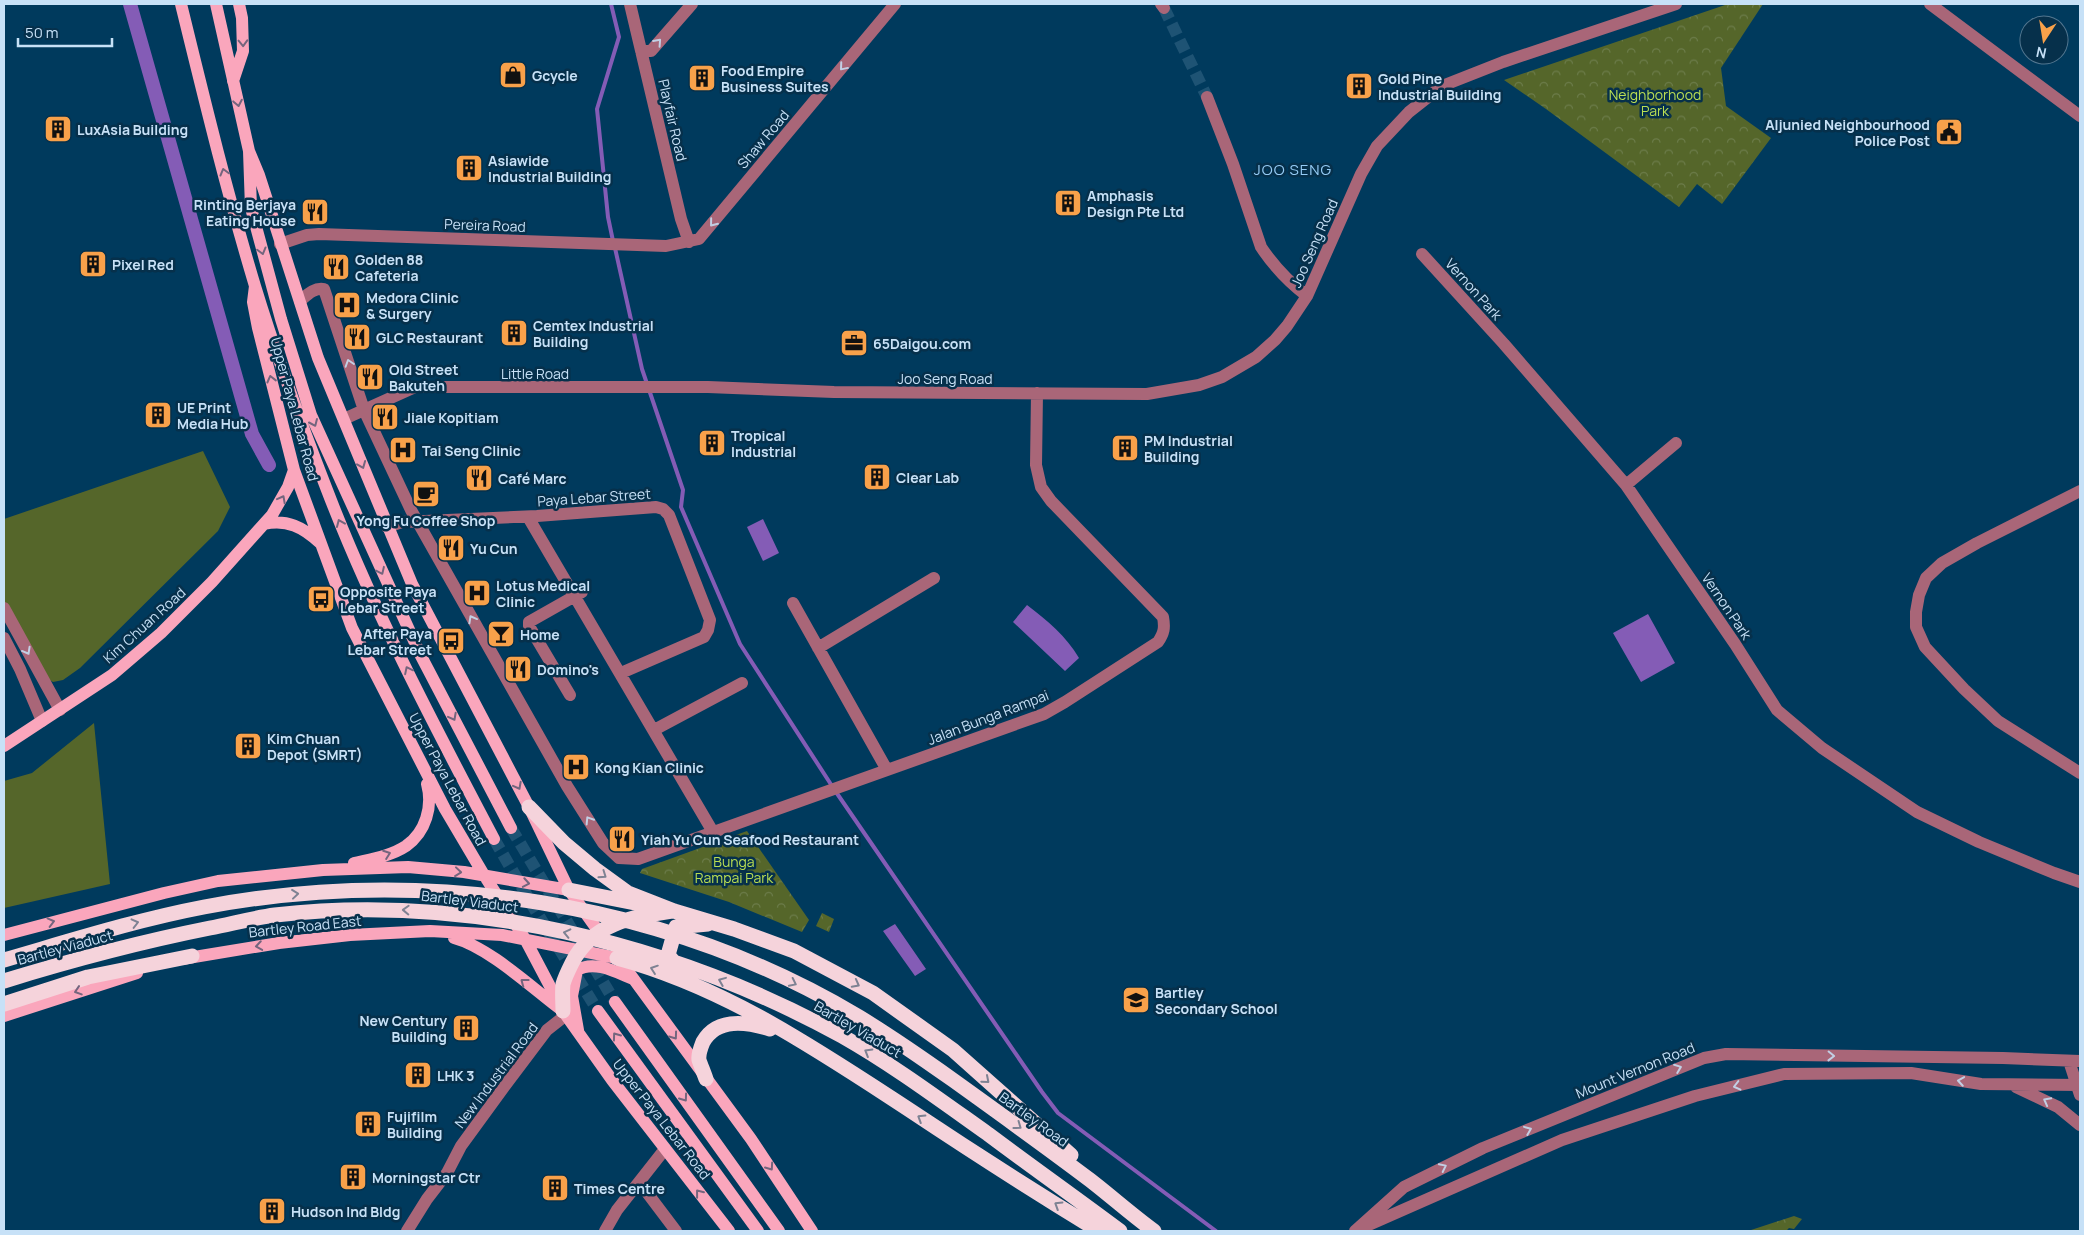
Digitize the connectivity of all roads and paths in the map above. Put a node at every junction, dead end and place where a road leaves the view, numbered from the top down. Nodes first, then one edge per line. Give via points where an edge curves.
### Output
1 (181, 4) edge
2 (216, 4) edge
3 (239, 4) edge
4 (630, 4) edge
5 (692, 4) edge
6 (895, 4) edge
7 (1676, 4) edge
8 (1930, 4) edge
9 (1662, 6) edge
10 (642, 51) junction
11 (233, 81) junction
12 (1207, 97) tunnel mouth
13 (2080, 116) edge
14 (249, 151) junction
15 (689, 242) junction
16 (280, 244) junction
17 (1422, 254) dead end
18 (255, 286) junction
19 (1307, 296) junction
20 (300, 301) junction
21 (733, 388) joint
22 (1037, 393) junction
23 (364, 410) junction
24 (344, 420) junction
25 (1676, 443) dead end
26 (294, 470) junction
27 (1626, 485) junction
28 (2080, 491) edge
29 (528, 517) junction
30 (418, 522) junction
31 (264, 524) junction
32 (387, 527) junction
33 (321, 543) junction
34 (934, 578) dead end
35 (578, 594) junction
36 (793, 603) dead end
37 (4, 608) edge
38 (4, 638) edge
39 (818, 648) junction
40 (621, 673) junction
41 (742, 683) dead end
42 (570, 695) dead end
43 (60, 710) junction
44 (42, 722) junction
45 (654, 730) junction
46 (4, 746) edge
47 (418, 756) junction
48 (887, 770) junction
49 (2080, 773) edge
50 (529, 807) junction
51 (512, 828) tunnel mouth
52 (713, 832) junction
53 (494, 838) tunnel mouth
54 (322, 870) junction
55 (484, 876) junction
56 (2080, 882) edge
57 (569, 890) junction
58 (674, 911) junction
59 (715, 924) junction
60 (430, 932) junction
61 (598, 932) junction
62 (4, 934) edge
63 (525, 939) junction
64 (579, 950) junction
65 (192, 956) junction
66 (617, 958) junction
67 (4, 960) edge
68 (633, 979) junction
69 (4, 980) edge
70 (689, 982) junction
71 (614, 1002) tunnel mouth
72 (4, 1004) edge
73 (598, 1011) tunnel mouth
74 (564, 1013) junction
75 (4, 1016) edge
76 (579, 1035) junction
77 (793, 1036) junction
78 (892, 1037) joint
79 (1782, 1055) junction
80 (2075, 1061) edge
81 (1784, 1074) junction
82 (706, 1079) junction
83 (2009, 1084) junction
84 (2079, 1088) edge
85 (2080, 1125) edge
86 (665, 1149) junction
87 (639, 1182) junction
88 (1092, 1182) junction
89 (406, 1231) edge
90 (604, 1231) edge
91 (676, 1231) edge
92 (729, 1231) edge
93 (758, 1231) edge
94 (778, 1231) edge
95 (812, 1231) edge
96 (1099, 1231) edge
97 (1120, 1231) edge
98 (1154, 1231) edge
99 (1356, 1231) edge

18 -> 1 main road, Upper Paya Lebar Road
2 - 11 main road, Upper Paya Lebar Road
3 -> 11 main road via 243,51
4 - 10 street, Playfair Road
10 -> 5 street via 651,51
6 -> 15 street, Shaw Road via 707,230 699,239
7 - 9 street, Joo Seng Road
8 - 13 street
9 - 19 street, Joo Seng Road via 1442,86 1409,112 1377,146 1361,174
10 - 15 street, Playfair Road
11 -> 14 main road, Upper Paya Lebar Road
12 - 19 street via 1261,247
14 - 16 main road, Upper Paya Lebar Road via 260,175
14 -> 51 main road, Upper Paya Lebar Road via 251,208 311,415 421,656
15 - 16 street, Pereira Road via 666,246 319,234
16 - 20 main road, Upper Paya Lebar Road
17 - 27 street, Vernon Park
26 -> 18 main road, Upper Paya Lebar Road via 258,328 253,302
53 -> 18 main road, Upper Paya Lebar Road via 369,592 327,491
19 - 22 street, Joo Seng Road via 1287,326 1256,357 1199,386 1148,394
23 -> 20 street via 324,290 319,288
20 - 24 main road, Upper Paya Lebar Road via 318,358
21 - 22 street, Joo Seng Road
21 - 23 street, Little Road via 415,387
22 - 48 street, Jalan Bunga Rampai via 1036,465 1041,487 1163,617 1164,634 1158,642 1044,714
23 - 24 street, Little Road
23 - 30 street
24 -> 32 main road, Upper Paya Lebar Road
25 - 27 street
31 -> 26 main road, Kim Chuan Road via 280,502
26 - 33 main road, Upper Paya Lebar Road
27 - 56 street, Vernon Park via 1776,710 1822,748 1917,812 1979,842
28 - 49 street via 1942,563 1926,578 1916,612 1916,627 1925,647 1964,689 1998,721
29 - 30 street, Paya Lebar Street
29 - 35 street
29 - 40 street, Paya Lebar Street via 656,507 669,515 710,620 708,630 704,637
30 - 32 street, Paya Lebar Street via 402,522
52 -> 30 street, Jalan Bunga Rampai via 638,859 618,858 603,844
31 - 33 main road via 276,521 297,525
31 - 43 main road, Kim Chuan Road via 212,582 140,652
32 -> 50 main road, Upper Paya Lebar Road via 416,593
33 - 47 main road, Upper Paya Lebar Road via 352,628
34 - 39 street
35 - 40 street
35 - 42 street via 532,618 528,626
36 - 39 street
37 -> 43 street
38 - 44 street
39 - 48 street
40 - 45 street
41 - 45 street
43 - 44 main road, Kim Chuan Road
44 - 46 main road, Kim Chuan Road
45 - 52 street
54 -> 47 main road via 382,856 406,846 415,838 430,809 430,794
47 - 55 main road, Upper Paya Lebar Road
48 - 52 street, Jalan Bunga Rampai
50 - 57 main road, Upper Paya Lebar Road
50 -> 58 highway via 564,843 628,893
54 -> 55 main road via 408,867
62 -> 54 main road via 218,881
55 -> 57 main road
55 - 63 main road, Upper Paya Lebar Road
57 - 58 highway
57 - 61 main road, Upper Paya Lebar Road
58 - 59 highway
58 - 61 highway via 632,917
59 - 70 highway via 676,927 668,955
59 -> 88 highway via 794,952 873,993 953,1050 1076,1159
60 - 63 main road, Bartley Road East
60 -> 65 main road, Bartley Road East via 350,935
74 -> 60 main road via 467,941
61 - 64 highway
61 - 66 main road, Upper Paya Lebar Road
63 - 64 main road, Bartley Road East
63 - 74 main road, Upper Paya Lebar Road
64 - 66 main road, Bartley Road East
64 - 74 highway via 563,984
65 - 72 highway via 88,977
65 -> 75 main road, Bartley Road East
66 - 68 main road, Upper Paya Lebar Road
70 -> 66 highway
67 -> 78 highway, Bartley Viaduct via 154,918 247,900 338,891 465,892 565,907 670,934 762,968 856,1015
68 - 76 main road via 603,967 577,970 572,996
68 -> 82 main road, Upper Paya Lebar Road
97 -> 69 highway, Bartley Viaduct via 909,1077 842,1037 792,1010 710,976 597,940 484,916 378,909 274,915 161,938
70 - 77 highway
71 -> 94 main road, Upper Paya Lebar Road
93 -> 73 main road, Upper Paya Lebar Road
74 - 76 main road, Upper Paya Lebar Road
74 - 89 street, New Industrial Road via 547,1030 461,1146 447,1173
76 - 86 main road, Upper Paya Lebar Road
77 - 82 highway via 750,1023 719,1026 701,1046 699,1059
96 -> 77 highway
78 -> 88 highway, Bartley Road
79 -> 80 street, Mount Vernon Road
79 - 81 street
99 -> 79 street, Mount Vernon Road via 1404,1187 1483,1148 1704,1058 1726,1054
80 - 84 street
83 -> 81 street, Mount Vernon Road via 1981,1084 1911,1073
81 -> 99 street, Mount Vernon Road via 1695,1096 1562,1140
82 -> 95 main road, Upper Paya Lebar Road via 751,1139
83 - 84 street, Mount Vernon Road
85 -> 83 street via 2058,1107
86 - 87 street
92 -> 86 main road, Upper Paya Lebar Road
87 - 90 street
87 - 91 street
88 - 98 highway, Bartley Road

